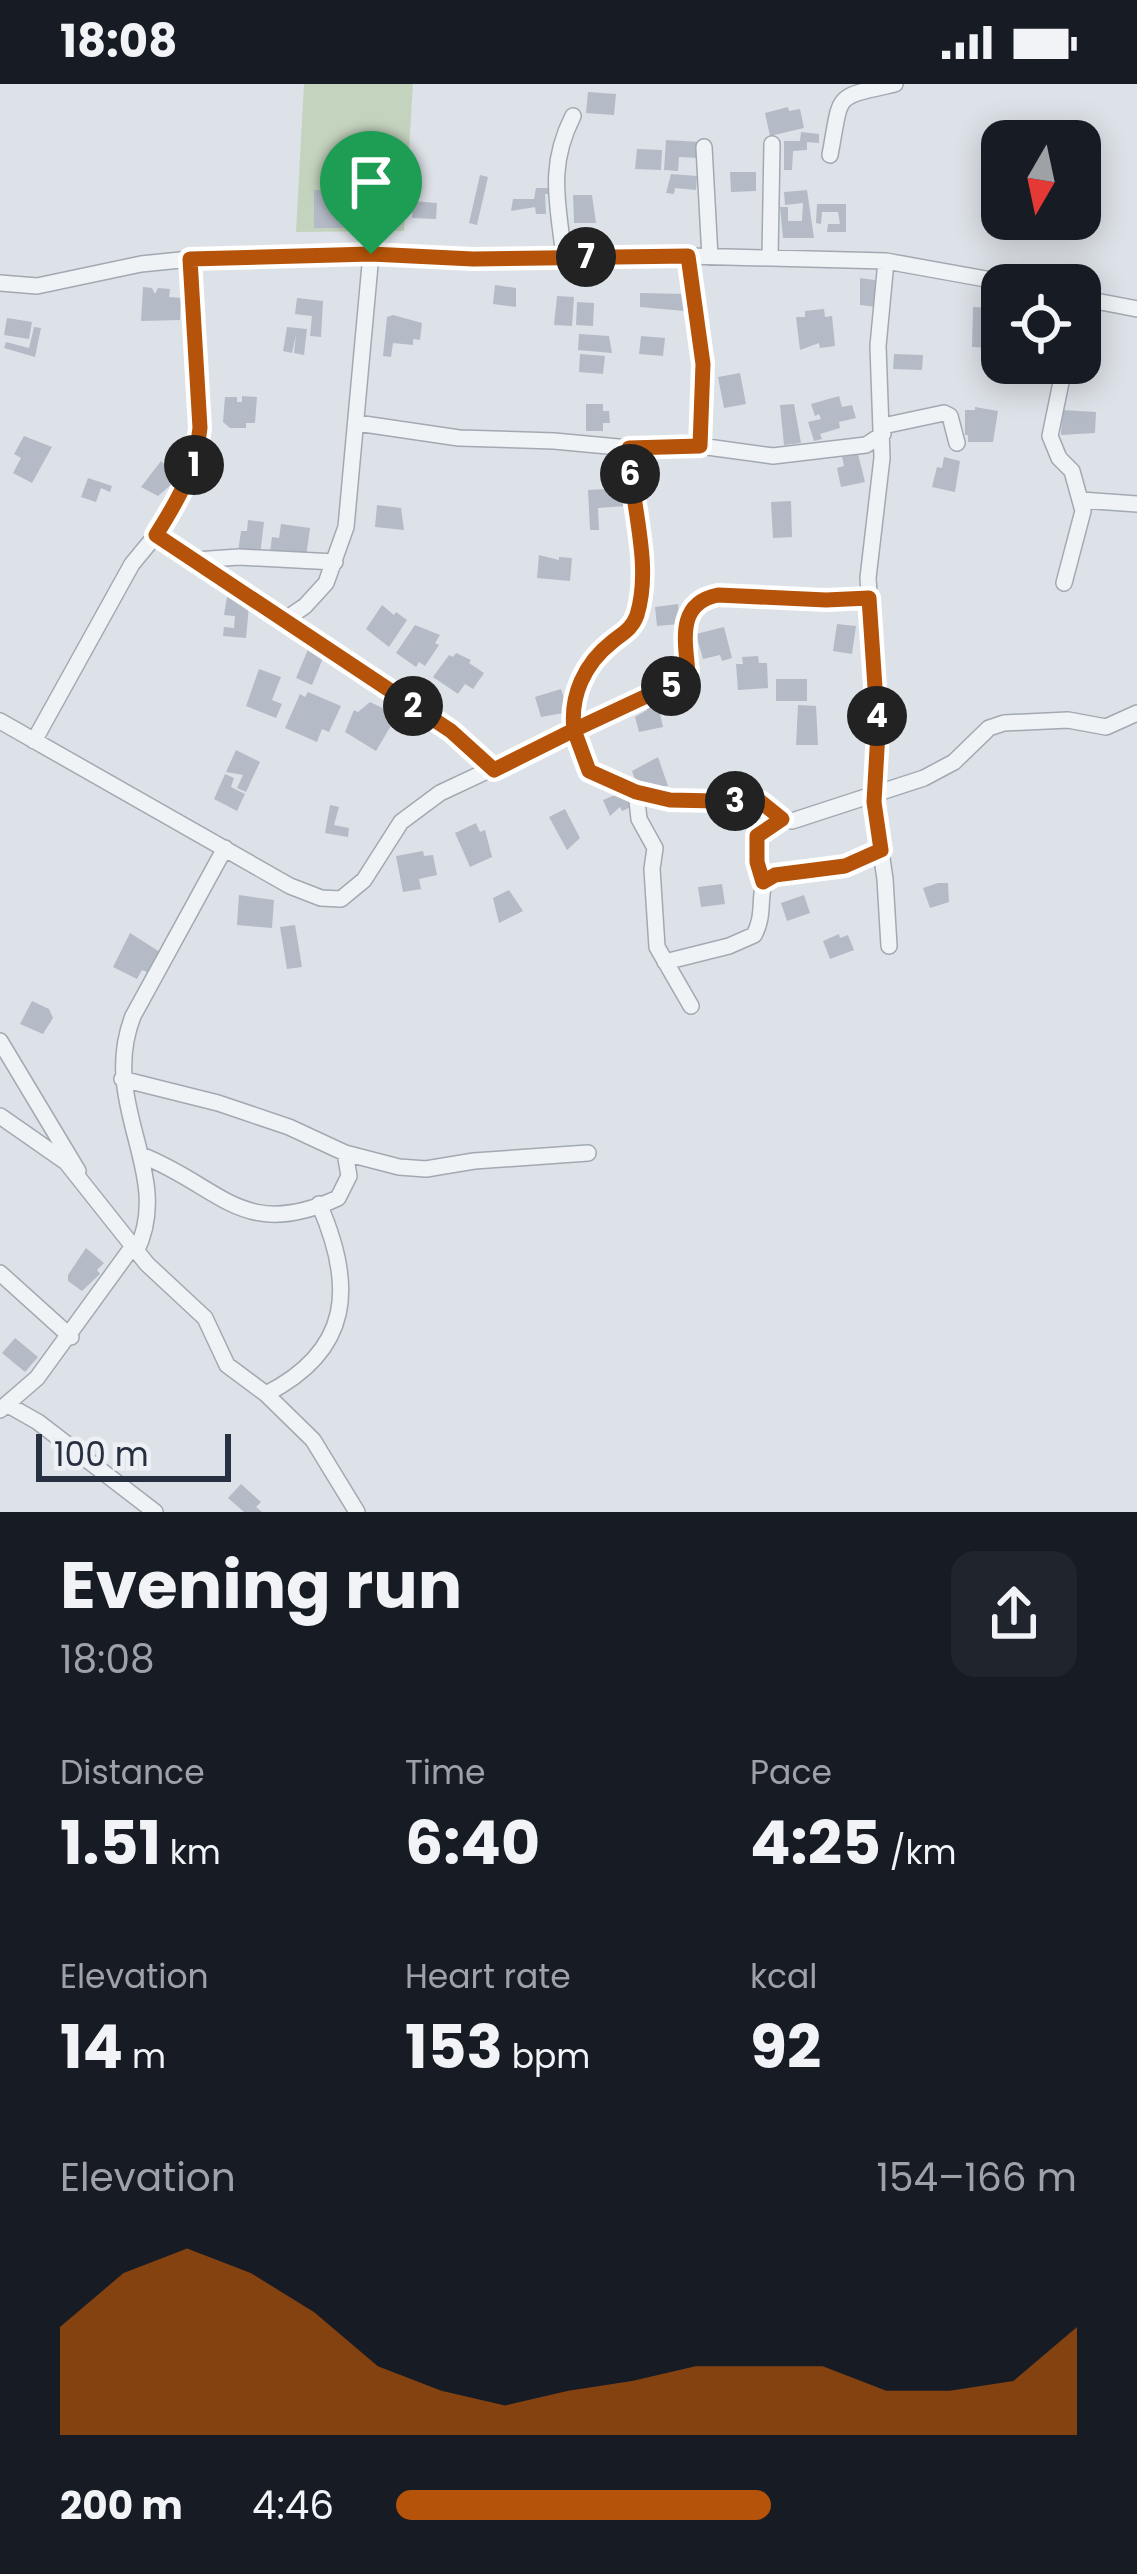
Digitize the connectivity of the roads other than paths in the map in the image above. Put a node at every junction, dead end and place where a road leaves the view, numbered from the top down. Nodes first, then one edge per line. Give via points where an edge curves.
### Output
1 (895, 84) edge
2 (574, 116) dead end
3 (772, 144) dead end
4 (704, 147) dead end
5 (830, 155) dead end
6 (371, 254) junction
7 (688, 256) junction
8 (564, 257) junction
9 (710, 257) junction
10 (770, 257) junction
11 (190, 259) junction
12 (886, 261) junction
13 (981, 278) edge
14 (0, 283) edge
15 (1101, 302) edge
16 (1137, 309) edge
17 (1061, 384) edge
18 (357, 423) junction
19 (883, 430) junction
20 (957, 443) dead end
21 (700, 446) junction
22 (629, 448) junction
23 (1081, 500) junction
24 (1137, 504) edge
25 (156, 535) junction
26 (193, 560) junction
27 (335, 562) junction
28 (1064, 583) dead end
29 (869, 598) junction
30 (286, 619) junction
31 (1137, 713) edge
32 (0, 721) edge
33 (574, 730) junction
34 (34, 741) junction
35 (494, 770) junction
36 (636, 792) junction
37 (874, 795) junction
38 (782, 819) junction
39 (225, 848) junction
40 (881, 850) junction
41 (763, 882) junction
42 (889, 946) dead end
43 (665, 962) junction
44 (692, 1006) dead end
45 (0, 1041) edge
46 (122, 1079) junction
47 (0, 1116) edge
48 (345, 1153) junction
49 (588, 1153) dead end
50 (141, 1155) junction
51 (80, 1180) junction
52 (319, 1204) junction
53 (134, 1249) junction
54 (0, 1273) edge
55 (71, 1336) junction
56 (266, 1394) junction
57 (4, 1407) edge
58 (155, 1512) edge
59 (357, 1512) edge

1 - 5 street via 843,98
2 - 8 street via 554,176
3 - 10 street
4 - 9 street
6 - 8 street
6 - 11 street
6 - 18 street
7 - 8 street
7 - 9 street
7 - 21 street via 703,364
9 - 10 street
10 - 12 street
11 - 14 street via 37,286
11 - 25 street via 197,454
12 - 13 street
12 - 19 street via 878,346
15 - 16 street
17 - 23 street via 1050,436
18 - 22 street via 418,435
18 - 27 street
19 - 20 street via 944,412
19 - 21 street via 866,445 793,455
19 - 29 street
21 - 22 street
22 - 33 street via 639,605 628,631 577,687
23 - 24 street
23 - 28 street
25 - 26 street
25 - 34 street
26 - 27 street
26 - 30 street
27 - 30 street via 326,583
29 - 33 street via 702,599 688,616 685,678
29 - 37 street
30 - 35 street via 451,731
31 - 37 street via 1106,727 1068,720 989,728 954,762
32 - 34 street
33 - 35 street
33 - 36 street via 589,771
34 - 39 street
35 - 39 street via 440,793 400,822 364,880 341,899 311,896
36 - 38 street via 692,803 761,802
36 - 43 street via 654,844 655,939
37 - 38 street
37 - 40 street
38 - 41 street via 757,836
39 - 46 street via 133,1016
40 - 41 street via 845,866
40 - 42 street
41 - 43 street via 754,934
43 - 44 street
45 - 51 street
46 - 48 street via 218,1103
46 - 50 street
47 - 51 street
48 - 49 street via 426,1169
48 - 52 street via 345,1190
50 - 52 street via 255,1214
50 - 53 street via 148,1205
51 - 53 street
52 - 56 street via 340,1257 334,1328 307,1370
53 - 55 street
53 - 56 street via 205,1318 227,1365
54 - 55 street
55 - 57 street
56 - 59 street via 313,1440
57 - 58 street via 38,1422

